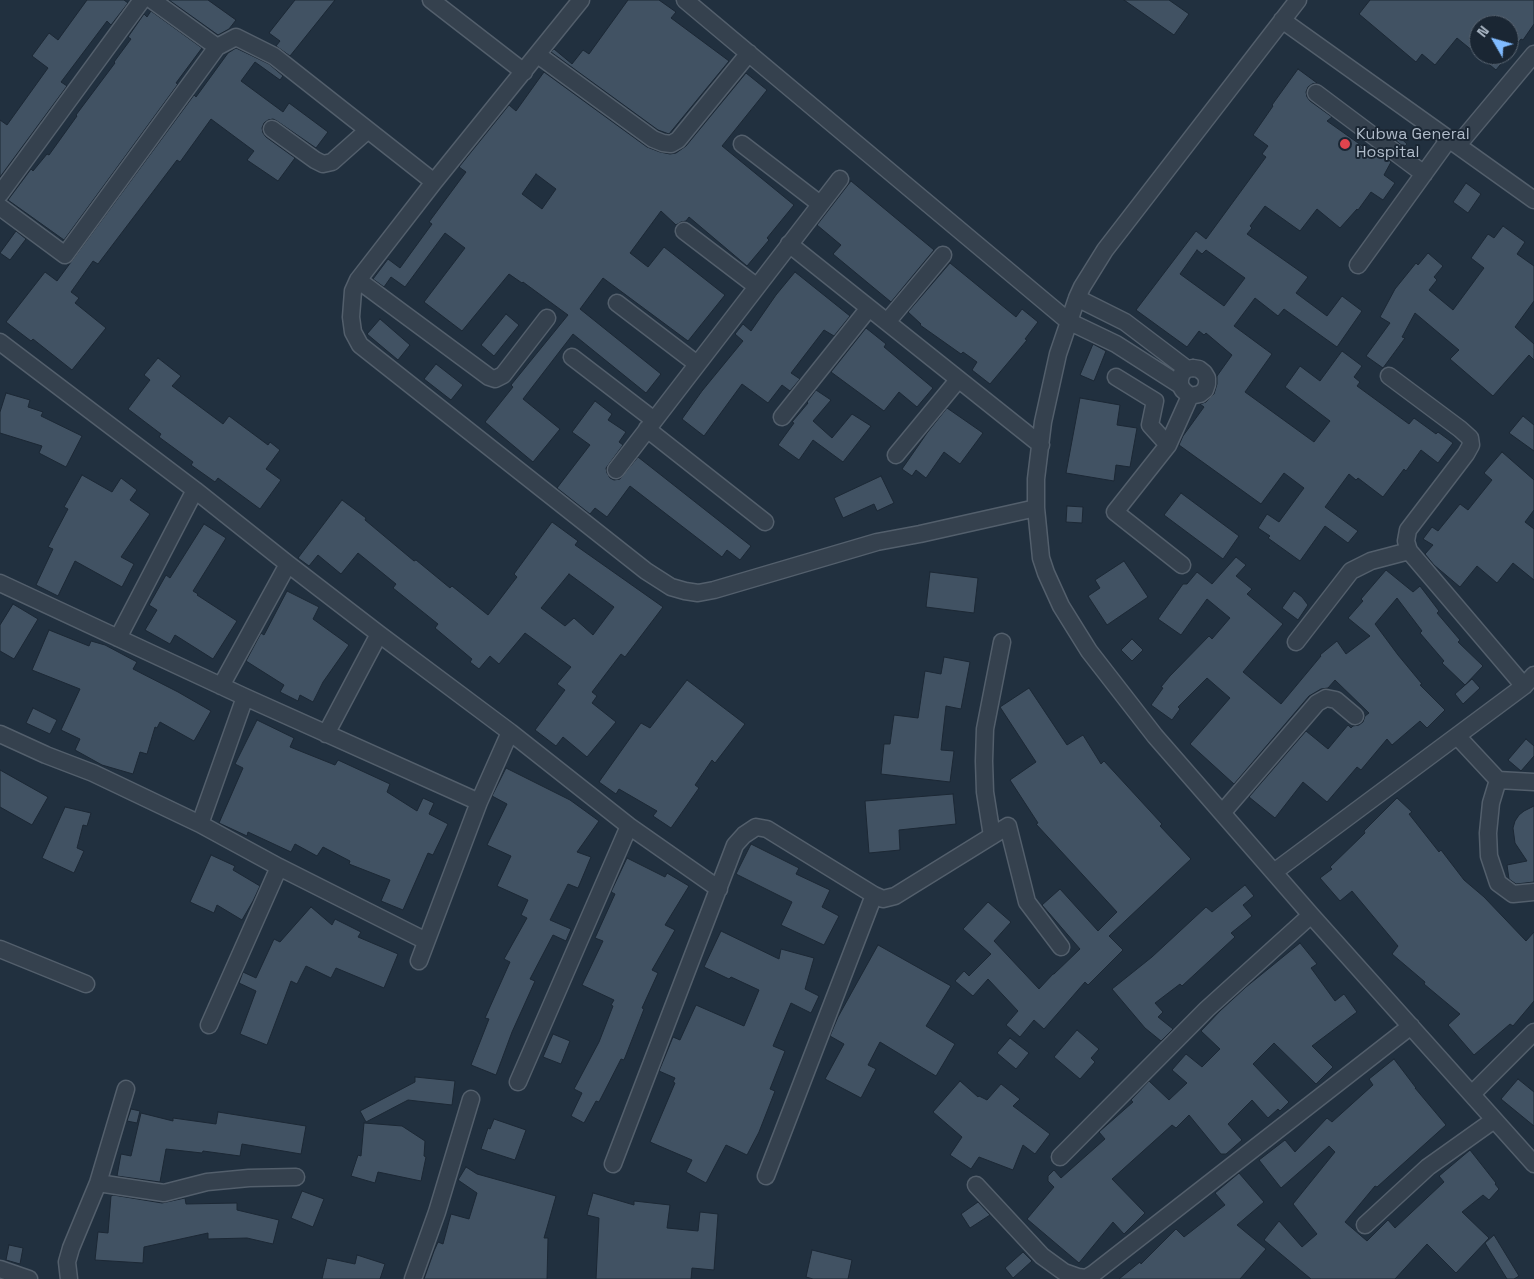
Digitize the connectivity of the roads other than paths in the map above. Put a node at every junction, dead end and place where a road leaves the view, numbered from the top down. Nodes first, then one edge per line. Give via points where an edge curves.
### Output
1 (142, 0) edge
2 (152, 0) edge
3 (431, 0) edge
4 (582, 0) edge
5 (685, 0) edge
6 (1298, 0) edge
7 (1282, 20) junction
8 (217, 47) junction
9 (749, 53) junction
10 (1534, 54) edge
11 (538, 55) junction
12 (524, 72) junction
13 (1316, 93) dead end
14 (272, 129) dead end
15 (368, 130) junction
16 (1454, 142) junction
17 (742, 144) dead end
18 (1424, 174) junction
19 (840, 179) dead end
20 (434, 182) junction
21 (0, 194) edge
22 (1534, 200) edge
23 (820, 204) junction
24 (0, 207) edge
25 (684, 231) dead end
26 (789, 244) junction
27 (943, 256) dead end
28 (1358, 265) dead end
29 (358, 280) junction
30 (756, 286) junction
31 (1077, 298) junction
32 (617, 303) dead end
33 (869, 308) junction
34 (547, 318) dead end
35 (1068, 321) junction
36 (887, 322) junction
37 (0, 345) edge
38 (572, 357) dead end
39 (697, 364) junction
40 (1187, 369) junction
41 (1389, 376) dead end
42 (1116, 377) dead end
43 (958, 380) junction
44 (1185, 391) junction
45 (782, 416) dead end
46 (651, 425) junction
47 (1041, 444) junction
48 (1168, 445) junction
49 (896, 456) dead end
50 (616, 470) dead end
51 (195, 490) junction
52 (1036, 508) junction
53 (764, 522) dead end
54 (1409, 550) junction
55 (288, 564) junction
56 (1182, 565) dead end
57 (0, 583) edge
58 (379, 634) junction
59 (118, 638) junction
60 (1002, 642) dead end
61 (1296, 642) dead end
62 (1529, 680) edge
63 (221, 686) junction
64 (245, 697) junction
65 (1355, 716) dead end
66 (510, 732) junction
67 (0, 734) edge
68 (326, 734) junction
69 (1457, 736) junction
70 (1498, 780) junction
71 (1534, 782) edge
72 (479, 802) junction
73 (1222, 813) junction
74 (200, 824) junction
75 (629, 826) junction
76 (992, 836) junction
77 (279, 867) junction
78 (1274, 872) junction
79 (718, 889) junction
80 (1534, 892) edge
81 (874, 895) junction
82 (1311, 915) junction
83 (426, 941) junction
84 (1061, 947) dead end
85 (0, 950) edge
86 (419, 961) dead end
87 (86, 984) dead end
88 (209, 1026) dead end
89 (1410, 1026) junction
90 (1534, 1032) edge
91 (518, 1082) dead end
92 (126, 1089) dead end
93 (1472, 1094) junction
94 (472, 1099) dead end
95 (1494, 1120) junction
96 (1060, 1158) dead end
97 (613, 1164) dead end
98 (1534, 1164) edge
99 (766, 1176) dead end
100 (296, 1177) dead end
101 (98, 1183) junction
102 (976, 1185) dead end
103 (1365, 1225) dead end
104 (0, 1269) edge
105 (29, 1279) edge
106 (69, 1279) edge
107 (413, 1279) edge

1 - 21 street
2 - 8 street
3 - 12 street
4 - 11 street
5 - 9 street
6 - 7 street
7 - 16 street
7 - 31 street via 1105,250
8 - 15 street via 236,38 274,56
8 - 24 street via 65,255
9 - 11 street via 678,140 671,144 654,139
9 - 35 street
10 - 16 street
11 - 12 street
12 - 20 street
13 - 18 street
14 - 15 street via 323,164 332,162
15 - 20 street
16 - 18 street
16 - 22 street
17 - 23 street
18 - 28 street
19 - 23 street
20 - 29 street
23 - 26 street
25 - 30 street
26 - 30 street
26 - 33 street
27 - 36 street
29 - 34 street via 496,379 503,375
29 - 52 street via 353,291 350,317 360,345 646,571 671,587 698,593 714,590 877,542
30 - 39 street
31 - 35 street
31 - 40 street via 1125,322
32 - 39 street
33 - 36 street
33 - 45 street
35 - 44 street via 1116,344
35 - 47 street via 1049,391
36 - 43 street
37 - 51 street
38 - 46 street
39 - 46 street
40 - 44 street via 1180,379
40 - 44 street via 1204,372 1207,384 1200,394
41 - 54 street via 1470,438 1472,445 1408,530
42 - 48 street via 1155,401 1150,426
43 - 47 street
43 - 49 street
44 - 48 street
46 - 50 street
46 - 53 street
47 - 52 street
48 - 56 street via 1115,512
51 - 55 street
51 - 59 street
52 - 73 street via 1042,558 1061,606 1109,677
54 - 61 street via 1371,561 1351,571
54 - 62 street
55 - 58 street
55 - 63 street
57 - 59 street
58 - 66 street
58 - 68 street
59 - 63 street
60 - 76 street via 985,729 985,792
62 - 69 street
63 - 64 street
64 - 68 street
64 - 74 street
65 - 73 street via 1336,700 1326,698 1317,703
66 - 72 street
66 - 75 street
67 - 74 street via 93,773
68 - 72 street
69 - 70 street
69 - 78 street
70 - 71 street
70 - 80 street via 1488,833 1489,856 1498,883 1513,894
72 - 83 street
73 - 78 street
74 - 77 street
75 - 79 street
75 - 91 street
76 - 81 street via 895,896 883,899
76 - 84 street via 1008,826 1026,902
77 - 83 street
77 - 88 street
78 - 82 street
79 - 81 street via 736,845 756,827 767,829
79 - 97 street
81 - 99 street
82 - 89 street
82 - 96 street via 1207,1009
83 - 86 street
85 - 87 street
89 - 93 street
89 - 102 street via 1086,1278 1064,1272 1042,1256
90 - 93 street
92 - 101 street
93 - 95 street
94 - 107 street
95 - 98 street
95 - 103 street via 1428,1167
100 - 101 street via 207,1182 164,1193
101 - 106 street via 71,1248 67,1262
104 - 105 street

